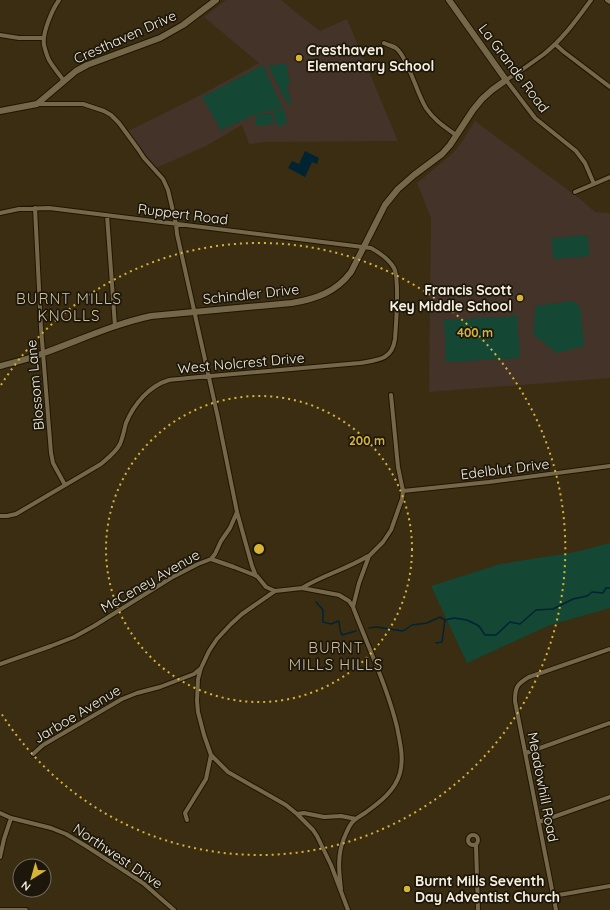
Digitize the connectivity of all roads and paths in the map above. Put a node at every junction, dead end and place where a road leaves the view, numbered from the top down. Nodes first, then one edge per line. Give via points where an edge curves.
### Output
1 (59, 0) edge
2 (216, 0) edge
3 (449, 0) edge
4 (592, 0) edge
5 (607, 0) edge
6 (610, 2) edge
7 (0, 35) edge
8 (44, 38) junction
9 (384, 43) dead end
10 (555, 44) junction
11 (506, 80) junction
12 (64, 81) junction
13 (610, 87) edge
14 (37, 104) junction
15 (0, 111) edge
16 (456, 135) junction
17 (610, 177) edge
18 (594, 184) junction
19 (575, 192) dead end
20 (35, 208) junction
21 (0, 214) edge
22 (107, 215) junction
23 (176, 224) junction
24 (364, 248) junction
25 (195, 312) junction
26 (115, 326) junction
27 (43, 354) junction
28 (0, 366) edge
29 (209, 376) junction
30 (391, 395) dead end
31 (610, 466) edge
32 (65, 485) junction
33 (403, 491) junction
34 (238, 512) junction
35 (0, 516) edge
36 (369, 556) junction
37 (211, 559) junction
38 (256, 576) junction
39 (302, 588) junction
40 (275, 591) junction
41 (353, 607) junction
42 (610, 649) edge
43 (0, 664) edge
44 (200, 668) junction
45 (610, 723) edge
46 (526, 753) junction
47 (32, 754) dead end
48 (211, 755) junction
49 (610, 797) edge
50 (0, 813) edge
51 (297, 814) junction
52 (11, 818) junction
53 (356, 819) junction
54 (187, 820) dead end
55 (539, 822) junction
56 (476, 844) dead end
57 (0, 857) edge
58 (610, 886) edge
59 (341, 889) junction
60 (553, 896) junction
61 (0, 910) edge
62 (26, 910) edge
63 (174, 910) edge
64 (348, 910) edge
65 (478, 910) edge
66 (556, 910) edge

1 - 8 street via 50,17
2 - 12 street, Cresthaven Drive via 192,19 160,38 87,65
3 - 11 street, La Grande Road
4 - 10 street, Schindler Drive
5 - 6 street
7 - 8 street
8 - 12 street via 49,60
9 - 16 street via 396,48 404,60 433,118
10 - 11 street, Schindler Drive via 545,54
10 - 13 street
11 - 16 street, Schindler Drive via 482,99
11 - 18 street, La Grande Road via 535,118 576,151 585,162
12 - 14 street, Cresthaven Drive
14 - 15 street, Cresthaven Drive
14 - 23 street via 83,104 111,115 144,158 164,179
16 - 24 street, Schindler Drive via 442,154 398,189 385,205
17 - 18 street
18 - 19 street
20 - 21 street, Ruppert Road
20 - 22 street, Ruppert Road
20 - 27 street, Blossom Lane
22 - 23 street, Ruppert Road
22 - 26 street
23 - 24 street, Ruppert Road
23 - 25 street
24 - 25 street, Schindler Drive via 351,272 337,287 310,300
24 - 29 street, West Nolcrest Drive via 371,248 380,253 394,270 397,287 395,339 394,347 386,357 360,363
25 - 26 street, Schindler Drive via 151,316
25 - 29 street
26 - 27 street, Schindler Drive
27 - 28 street, Schindler Drive
27 - 32 street, Blossom Lane via 51,453 53,463
29 - 32 street, West Nolcrest Drive via 170,380 150,391 139,400 132,411 112,455
29 - 34 street
30 - 33 street
31 - 33 street, Edelblut Drive
32 - 35 street, West Nolcrest Drive via 16,514
33 - 36 street via 391,530
34 - 37 street
34 - 38 street
36 - 39 street via 356,564 312,581
36 - 41 street
37 - 38 street, McCeney Avenue
37 - 43 street, McCeney Avenue via 171,578 74,637
38 - 40 street, McCeney Avenue via 266,587
39 - 40 street
39 - 41 street via 339,595
40 - 44 street via 231,624 217,639
41 - 53 street via 388,696 402,758 396,783 388,795
42 - 46 street, Meadowhill Road via 520,683 515,692 515,702
44 - 47 street, Jarboe Avenue via 194,674 122,699
44 - 48 street via 198,712
45 - 46 street
46 - 55 street, Meadowhill Road
48 - 51 street via 228,772
48 - 54 street via 206,779 185,813
49 - 55 street
50 - 52 street, Northwest Drive
51 - 53 street
51 - 59 street via 317,836
52 - 57 street
52 - 63 street, Northwest Drive via 66,834 143,883
53 - 59 street via 350,825 341,847
55 - 60 street, Meadowhill Road
56 - 65 street
58 - 60 street
59 - 64 street
60 - 66 street, Meadowhill Road
61 - 62 street

